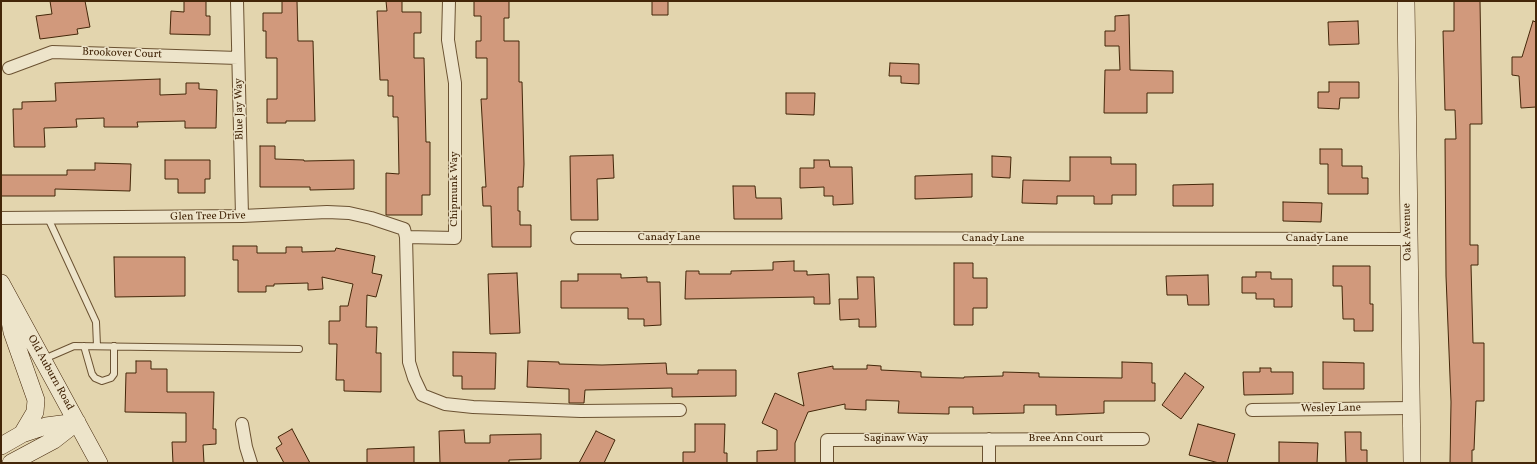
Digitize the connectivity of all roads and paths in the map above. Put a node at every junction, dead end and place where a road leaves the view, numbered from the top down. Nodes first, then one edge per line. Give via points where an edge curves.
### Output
1 (237, 1) edge
2 (449, 1) edge
3 (1406, 1) edge
4 (238, 58) junction
5 (9, 68) dead end
6 (242, 216) junction
7 (1, 218) edge
8 (48, 218) junction
9 (406, 236) junction
10 (577, 238) dead end
11 (1408, 239) junction
12 (3, 286) edge
13 (84, 346) junction
14 (97, 346) junction
15 (114, 346) junction
16 (299, 349) dead end
17 (42, 360) junction
18 (1411, 408) junction
19 (680, 410) dead end
20 (1252, 410) dead end
21 (77, 422) junction
22 (242, 424) dead end
23 (22, 434) junction
24 (989, 439) junction
25 (1143, 439) dead end
26 (1, 446) edge
27 (11, 463) edge
28 (99, 463) edge
29 (251, 463) edge
30 (827, 463) edge
31 (989, 463) edge
32 (1412, 463) edge

1 - 4 street, Blue Jay Way
2 - 9 street, Chipmunk Way via 448,40 455,83 455,238
3 - 11 main road, Oak Avenue
4 - 5 street, Brookover Court via 52,52
4 - 6 street, Blue Jay Way
6 - 8 street, Glen Tree Drive
6 - 9 street, Glen Tree Drive via 349,213 404,229
7 - 8 street, Glen Tree Drive
8 - 14 lane via 96,322
9 - 19 street via 409,362 422,396 445,404 473,407 581,411
10 - 11 street, Canady Lane
11 - 18 main road, Oak Avenue
12 - 17 main road, Old Auburn Road
12 - 23 main road via 12,332 36,400 35,412
13 - 14 lane
13 - 15 lane via 92,374 102,381 114,374
13 - 17 lane via 74,346
14 - 15 lane
15 - 16 lane
17 - 21 main road, Old Auburn Road
18 - 20 street, Wesley Lane
18 - 32 main road, Oak Avenue
21 - 23 main road via 46,426
21 - 27 main road via 54,440
21 - 28 main road, Old Auburn Road
22 - 29 street
23 - 26 main road
24 - 25 street, Bree Ann Court
24 - 30 street, Saginaw Way via 827,440
24 - 31 street

